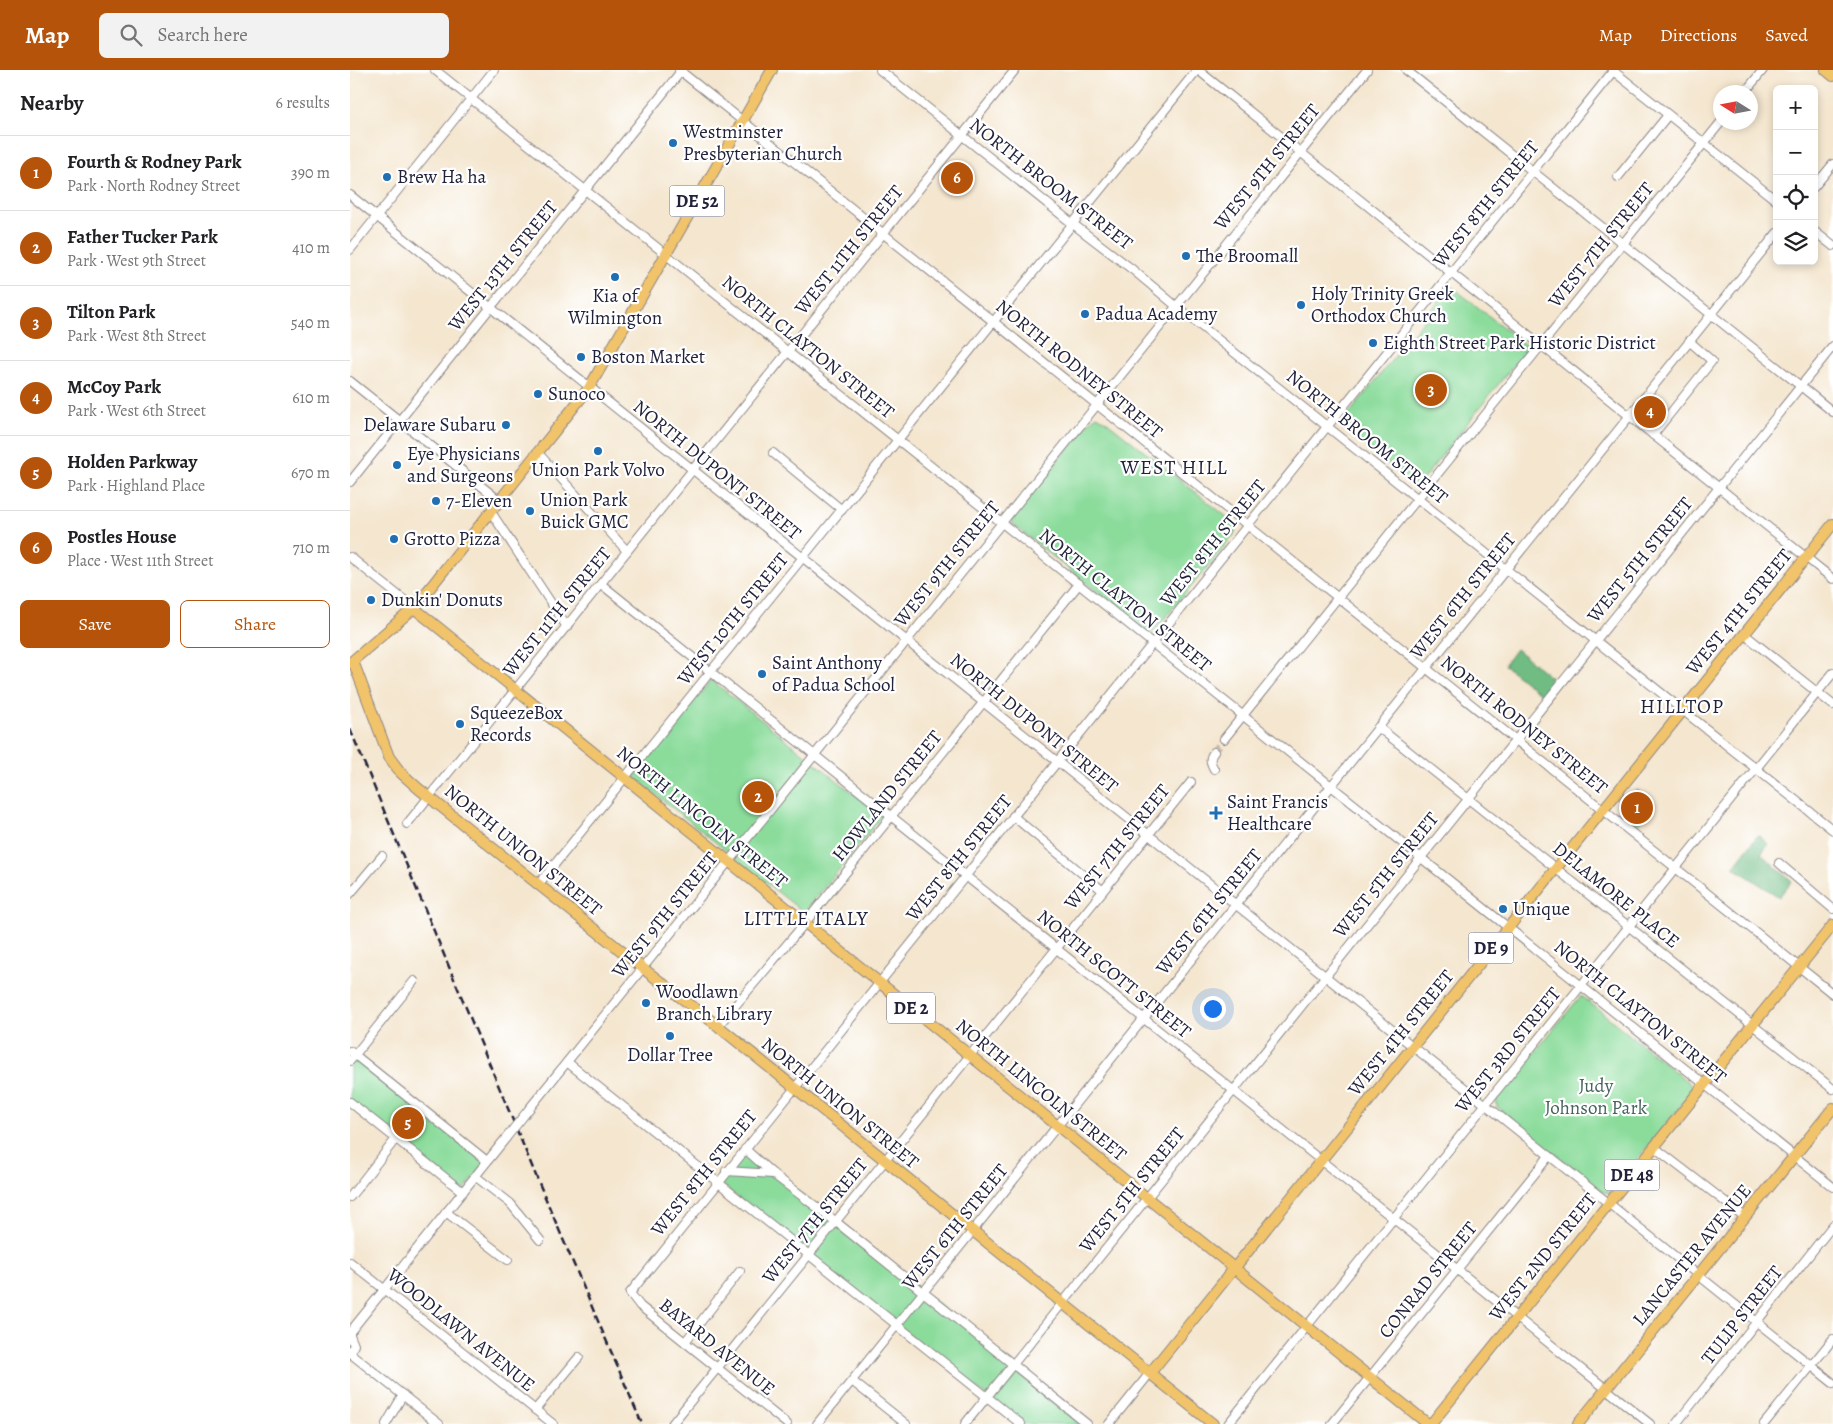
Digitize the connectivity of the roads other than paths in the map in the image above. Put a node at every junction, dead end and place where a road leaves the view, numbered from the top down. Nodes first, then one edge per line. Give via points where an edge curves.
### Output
1 (435, 70) edge
2 (494, 70) edge
3 (681, 70) edge
4 (772, 70) edge
5 (880, 70) edge
6 (1014, 70) edge
7 (1198, 70) edge
8 (1367, 70) edge
9 (1406, 70) edge
10 (1613, 70) edge
11 (1763, 70) edge
12 (1826, 70) edge
13 (1833, 76) edge
14 (1751, 85) edge
15 (471, 99) junction
16 (1668, 115) junction
17 (743, 121) junction
18 (1715, 130) edge
19 (962, 135) junction
20 (1704, 143) junction
21 (1300, 152) junction
22 (1833, 164) edge
23 (1533, 172) junction
24 (1618, 177) dead end
25 (1818, 182) edge
26 (585, 190) junction
27 (350, 195) edge
28 (1773, 198) edge
29 (376, 217) junction
30 (1073, 224) junction
31 (883, 233) junction
32 (1818, 234) edge
33 (1773, 238) edge
34 (1623, 244) junction
35 (1833, 246) edge
36 (350, 250) edge
37 (666, 255) junction
38 (1451, 273) junction
39 (1176, 306) junction
40 (490, 308) junction
41 (1711, 314) junction
42 (994, 322) junction
43 (1689, 341) junction
44 (1541, 345) junction
45 (1833, 346) edge
46 (788, 352) junction
47 (350, 381) edge
48 (1801, 386) junction
49 (589, 388) junction
50 (1097, 404) junction
51 (1833, 412) edge
52 (1629, 416) junction
53 (400, 421) junction
54 (1327, 427) junction
55 (1653, 435) junction
56 (898, 440) junction
57 (538, 453) junction
58 (773, 453) dead end
59 (692, 471) junction
60 (350, 482) edge
61 (1719, 488) junction
62 (1418, 499) junction
63 (500, 501) junction
64 (842, 510) junction
65 (491, 512) junction
66 (1002, 523) junction
67 (1833, 524) edge
68 (1248, 525) junction
69 (627, 551) junction
70 (350, 557) edge
71 (1806, 557) junction
72 (802, 559) junction
73 (1506, 569) junction
74 (1833, 579) edge
75 (601, 584) junction
76 (1079, 584) junction
77 (1338, 597) junction
78 (414, 608) junction
79 (567, 627) junction
80 (1744, 634) junction
81 (1596, 641) junction
82 (906, 642) junction
83 (1153, 643) junction
84 (351, 662) edge
85 (1426, 668) junction
86 (711, 672) junction
87 (1833, 673) edge
88 (516, 690) junction
89 (1817, 692) junction
90 (983, 703) junction
91 (1833, 705) edge
92 (1682, 710) junction
93 (1243, 715) junction
94 (1378, 727) junction
95 (1224, 739) tunnel mouth
96 (1516, 740) junction
97 (1214, 752) tunnel mouth
98 (815, 755) junction
99 (1057, 762) junction
100 (1214, 769) dead end
101 (1756, 769) junction
102 (625, 778) junction
103 (1191, 782) dead end
104 (1331, 786) junction
105 (429, 798) junction
106 (1468, 799) junction
107 (1603, 809) junction
108 (1013, 816) junction
109 (892, 817) junction
110 (407, 824) dead end
111 (1833, 830) edge
112 (1147, 834) junction
113 (382, 856) dead end
114 (1421, 858) junction
115 (729, 861) junction
116 (1779, 863) dead end
117 (1556, 868) junction
118 (1676, 868) junction
119 (965, 875) junction
120 (538, 885) junction
121 (351, 890) edge
122 (1102, 890) junction
123 (1235, 905) junction
124 (1833, 909) edge
125 (805, 923) junction
126 (1629, 926) junction
127 (1833, 926) edge
128 (1508, 927) junction
129 (1056, 948) junction
130 (1800, 967) junction
131 (643, 968) junction
132 (1325, 977) junction
133 (414, 982) dead end
134 (879, 982) junction
135 (1581, 986) junction
136 (1833, 994) edge
137 (1144, 1018) junction
138 (1753, 1025) junction
139 (718, 1026) junction
140 (1412, 1047) junction
141 (969, 1055) junction
142 (352, 1056) edge
143 (567, 1062) junction
144 (1705, 1084) junction
145 (793, 1088) junction
146 (1833, 1089) edge
147 (1234, 1090) junction
148 (350, 1102) edge
149 (1485, 1105) junction
150 (421, 1107) junction
151 (1833, 1108) edge
152 (1058, 1126) junction
153 (396, 1138) junction
154 (1654, 1147) junction
155 (745, 1148) junction
156 (1549, 1156) junction
157 (1794, 1156) junction
158 (1321, 1160) junction
159 (487, 1161) junction
160 (884, 1161) junction
161 (726, 1171) junction
162 (773, 1174) junction
163 (475, 1176) junction
164 (718, 1182) junction
165 (1833, 1187) edge
166 (463, 1192) junction
167 (350, 1197) edge
168 (1147, 1198) junction
169 (1609, 1204) junction
170 (446, 1212) junction
171 (1745, 1216) junction
172 (1393, 1218) junction
173 (835, 1221) junction
174 (1833, 1225) edge
175 (972, 1231) junction
176 (540, 1240) dead end
177 (809, 1254) junction
178 (508, 1260) dead end
179 (350, 1262) edge
180 (1234, 1268) junction
181 (1457, 1269) junction
182 (740, 1271) dead end
183 (1698, 1275) junction
184 (385, 1290) junction
185 (630, 1292) joint
186 (923, 1292) junction
187 (1062, 1303) junction
188 (1517, 1318) junction
189 (1757, 1322) junction
190 (896, 1326) junction
191 (1307, 1326) junction
192 (350, 1333) edge
193 (1833, 1339) edge
194 (685, 1342) junction
195 (350, 1353) edge
196 (579, 1357) dead end
197 (1013, 1364) junction
198 (1811, 1366) junction
199 (717, 1368) junction
200 (1150, 1373) junction
201 (1370, 1377) junction
202 (852, 1381) junction
203 (1833, 1383) edge
204 (1606, 1389) junction
205 (403, 1396) junction
206 (987, 1397) junction
207 (535, 1410) junction
208 (386, 1424) edge
209 (439, 1424) edge
210 (552, 1424) edge
211 (672, 1424) edge
212 (787, 1424) edge
213 (817, 1424) edge
214 (906, 1424) edge
215 (965, 1424) edge
216 (1020, 1424) edge
217 (1087, 1424) edge
218 (1109, 1424) edge
219 (1212, 1424) edge
220 (1228, 1424) edge
221 (1332, 1424) edge
222 (1430, 1424) edge
223 (1578, 1424) edge
224 (1650, 1424) edge
225 (1676, 1424) edge
226 (1764, 1424) edge

1 - 15 street, NORTH CLAYTON STREET
2 - 15 street
3 - 17 street, NORTH RODNEY STREET
3 - 26 street, WEST 13TH STREET
4 - 17 main road, DE 52
5 - 19 street, NORTH BROOM STREET
6 - 19 street, WEST 11TH STREET
7 - 21 street
7 - 30 street, WEST 10TH STREET
8 - 21 street, WEST 9TH STREET
9 - 23 street
10 - 16 street
10 - 23 street, WEST 8TH STREET
11 - 14 street
12 - 13 main road
15 - 26 street, NORTH CLAYTON STREET
15 - 29 street
16 - 20 street
16 - 24 street
17 - 31 street, NORTH RODNEY STREET
17 - 37 main road, DE 52
18 - 20 street, WEST 7TH STREET
19 - 30 street, NORTH BROOM STREET
19 - 31 street, WEST 11TH STREET
20 - 28 street
20 - 34 street, WEST 7TH STREET
21 - 38 street
21 - 39 street, WEST 9TH STREET
22 - 25 street
23 - 34 street
23 - 38 street, WEST 8TH STREET
26 - 37 street, NORTH CLAYTON STREET
26 - 40 street, WEST 13TH STREET
27 - 29 street, NORTH DUPONT STREET
29 - 36 street
29 - 40 street, NORTH DUPONT STREET
30 - 39 street, NORTH BROOM STREET
30 - 42 street, WEST 10TH STREET
31 - 42 street, NORTH RODNEY STREET
31 - 46 street, WEST 11TH STREET
32 - 35 street
33 - 41 street, WEST 6TH STREET
34 - 41 street
34 - 44 street, WEST 7TH STREET
37 - 46 street, NORTH CLAYTON STREET
37 - 49 main road, DE 52
38 - 44 street
38 - 54 street, WEST 8TH STREET
39 - 50 street, WEST 9TH STREET
39 - 54 street, NORTH BROOM STREET
40 - 49 street, NORTH DUPONT STREET
40 - 53 street, WEST 13TH STREET
41 - 43 street, WEST 6TH STREET
41 - 48 street
42 - 50 street, NORTH RODNEY STREET
42 - 56 street, WEST 10TH STREET
43 - 52 street, WEST 6TH STREET
43 - 55 street via 1712,361
44 - 52 street
44 - 62 street, WEST 7TH STREET
45 - 48 street, WEST 5TH STREET
46 - 56 street, NORTH CLAYTON STREET
46 - 59 street, WEST 11TH STREET
47 - 53 street
48 - 51 street
48 - 61 street, WEST 5TH STREET
49 - 57 main road, DE 52
49 - 59 street, NORTH DUPONT STREET
50 - 66 street, WEST 9TH STREET
50 - 68 street, NORTH RODNEY STREET
52 - 55 street
52 - 73 street, WEST 6TH STREET
53 - 60 street, WEST 13TH STREET
53 - 63 street
54 - 62 street, NORTH BROOM STREET
54 - 68 street, WEST 8TH STREET
55 - 61 street
56 - 64 street, WEST 10TH STREET
56 - 66 street, NORTH CLAYTON STREET
57 - 63 main road, DE 52
57 - 69 street
58 - 64 street
59 - 69 street, WEST 11TH STREET
59 - 72 street, NORTH DUPONT STREET
61 - 71 street
61 - 81 street, WEST 5TH STREET
62 - 73 street, NORTH BROOM STREET
62 - 77 street, WEST 7TH STREET
63 - 65 main road, DE 52
64 - 72 street, WEST 10TH STREET
65 - 78 main road, DE 52
65 - 79 street
66 - 76 street, NORTH CLAYTON STREET
66 - 82 street, WEST 9TH STREET
67 - 71 main road, WEST 4TH STREET / DE 9
68 - 77 street, NORTH RODNEY STREET
68 - 83 street, WEST 8TH STREET
69 - 75 street, WEST 11TH STREET
70 - 78 street, NORTH LINCOLN STREET
71 - 74 street
71 - 80 main road, WEST 4TH STREET / DE 9
72 - 82 street, NORTH DUPONT STREET
72 - 86 street, WEST 10TH STREET
73 - 81 street, NORTH BROOM STREET
73 - 85 street, WEST 6TH STREET
75 - 79 street, WEST 11TH STREET
75 - 86 street, NORTH SCOTT STREET
76 - 83 street, NORTH CLAYTON STREET
76 - 90 street, HOWLAND STREET
77 - 85 street, NORTH RODNEY STREET
77 - 93 street, WEST 7TH STREET
78 - 84 main road, DE 52
78 - 88 main road, NORTH LINCOLN STREET / DE 2
79 - 88 street, WEST 11TH STREET
80 - 89 street
80 - 92 main road, WEST 4TH STREET / DE 9
81 - 92 street, NORTH BROOM STREET
81 - 96 street, WEST 5TH STREET
82 - 90 street, NORTH DUPONT STREET
82 - 98 street, WEST 9TH STREET
83 - 93 street, NORTH CLAYTON STREET
83 - 99 street, WEST 8TH STREET
84 - 105 main road, NORTH UNION STREET via 390,760
85 - 94 street, WEST 6TH STREET
85 - 96 street, NORTH RODNEY STREET
86 - 98 street, NORTH SCOTT STREET
86 - 102 street, WEST 10TH STREET
87 - 89 street, WEST 3RD STREET
88 - 102 main road, NORTH LINCOLN STREET / DE 2
88 - 105 street, WEST 11TH STREET
89 - 91 street
89 - 101 street, WEST 3RD STREET
90 - 99 street, NORTH DUPONT STREET
90 - 109 street, HOWLAND STREET
92 - 101 street, NORTH BROOM STREET
92 - 107 main road, WEST 4TH STREET / DE 9
93 - 95 street, WEST 7TH STREET
93 - 104 street, NORTH CLAYTON STREET
94 - 104 street, WEST 6TH STREET
94 - 106 street, DELAMORE PLACE
96 - 106 street, WEST 5TH STREET
96 - 107 street, NORTH RODNEY STREET
97 - 100 street via 1210,761
98 - 109 street, NORTH SCOTT STREET
98 - 115 street, WEST 9TH STREET
99 - 108 street, WEST 8TH STREET
99 - 112 street, NORTH DUPONT STREET
101 - 111 street, NORTH BROOM STREET
101 - 118 street, WEST 3RD STREET
102 - 115 main road, NORTH LINCOLN STREET / DE 2
102 - 120 street, WEST 10TH STREET
103 - 112 street, WEST 7TH STREET
104 - 114 street, NORTH CLAYTON STREET
104 - 123 street, WEST 6TH STREET
105 - 110 street, WEST 11TH STREET
105 - 120 main road, NORTH UNION STREET
106 - 114 street, WEST 5TH STREET
106 - 117 street, DELAMORE PLACE
107 - 117 main road, WEST 4TH STREET / DE 9
107 - 118 street, NORTH RODNEY STREET
108 - 119 street, WEST 8TH STREET
108 - 122 street
109 - 119 street, NORTH SCOTT STREET
109 - 125 street, HOWLAND STREET
112 - 122 street, WEST 7TH STREET
112 - 123 street, NORTH DUPONT STREET
113 - 121 street
114 - 128 street, NORTH CLAYTON STREET
114 - 132 street, WEST 5TH STREET
115 - 125 main road, NORTH LINCOLN STREET / DE 2
115 - 131 street, WEST 9TH STREET
116 - 124 street
117 - 126 street, DELAMORE PLACE
117 - 128 main road, WEST 4TH STREET / DE 9
118 - 126 street, WEST 3RD STREET
118 - 130 street, NORTH RODNEY STREET
119 - 129 street, NORTH SCOTT STREET
119 - 134 street, WEST 8TH STREET
120 - 131 main road, NORTH UNION STREET
122 - 129 street, WEST 7TH STREET
123 - 132 street, NORTH DUPONT STREET
123 - 137 street, WEST 6TH STREET
125 - 134 main road, NORTH LINCOLN STREET / DE 2
125 - 139 street, HOWLAND STREET
126 - 135 street, WEST 3RD STREET
126 - 138 street, DELAMORE PLACE
127 - 130 main road, WEST 2ND STREET / DE 48
128 - 135 street, NORTH CLAYTON STREET
128 - 140 main road, WEST 4TH STREET / DE 9
129 - 137 street, NORTH SCOTT STREET
129 - 141 street, WEST 7TH STREET
130 - 136 street, NORTH RODNEY STREET
130 - 138 main road, WEST 2ND STREET / DE 48
131 - 139 main road, NORTH UNION STREET
131 - 143 street, WEST 9TH STREET
132 - 140 street, NORTH DUPONT STREET
132 - 147 street, WEST 5TH STREET
133 - 142 street
134 - 141 main road, NORTH LINCOLN STREET / DE 2
134 - 145 street, WEST 8TH STREET
135 - 144 street, NORTH CLAYTON STREET
135 - 149 street, WEST 3RD STREET
137 - 147 street, NORTH SCOTT STREET
137 - 152 street, WEST 6TH STREET
138 - 144 main road, WEST 2ND STREET / DE 48
138 - 146 street, DELAMORE PLACE
139 - 145 main road, NORTH UNION STREET
140 - 149 street, NORTH DUPONT STREET
140 - 158 main road, WEST 4TH STREET / DE 9
141 - 152 main road, NORTH LINCOLN STREET / DE 2
141 - 160 street, WEST 7TH STREET
142 - 150 street
143 - 159 street, WEST 9TH STREET, bridge
143 - 164 street
144 - 154 main road, WEST 2ND STREET / DE 48
144 - 157 street, NORTH CLAYTON STREET
145 - 155 street, WEST 8TH STREET
145 - 160 main road, NORTH UNION STREET
147 - 158 street, NORTH SCOTT STREET
147 - 168 street, WEST 5TH STREET
148 - 153 street
149 - 156 street, NORTH DUPONT STREET
149 - 172 street, WEST 3RD STREET
150 - 153 street
150 - 159 street
151 - 157 main road, LANCASTER AVENUE
152 - 168 main road, NORTH LINCOLN STREET / DE 2
152 - 175 street, WEST 6TH STREET
153 - 166 street
153 - 167 street
154 - 169 main road, WEST 2ND STREET / DE 48
154 - 171 street
155 - 161 street, WEST 8TH STREET
155 - 162 street
156 - 169 street, NORTH DUPONT STREET
156 - 181 street, CONRAD STREET
157 - 165 street, NORTH CLAYTON STREET
157 - 171 main road, LANCASTER AVENUE
158 - 172 street, NORTH SCOTT STREET
158 - 180 main road, WEST 4TH STREET / DE 9
159 - 163 street, WEST 9TH STREET
160 - 173 street, WEST 7TH STREET
160 - 175 main road, NORTH UNION STREET
161 - 162 street
161 - 164 street, WEST 8TH STREET
162 - 173 street
163 - 166 street, WEST 9TH STREET
163 - 176 street via 510,1203
164 - 177 street
164 - 185 street, WEST 8TH STREET
166 - 170 street, WEST 9TH STREET
168 - 180 main road, NORTH LINCOLN STREET / DE 2
168 - 187 street, WEST 5TH STREET
169 - 183 street, NORTH DUPONT STREET
169 - 188 main road, WEST 2ND STREET / DE 48
170 - 178 street
170 - 184 street, WEST 9TH STREET
171 - 183 main road, LANCASTER AVENUE
172 - 181 street, NORTH SCOTT STREET
172 - 191 street, WEST 3RD STREET
173 - 177 street, WEST 7TH STREET
173 - 186 street
174 - 189 street, TULIP STREET
175 - 186 street, WEST 6TH STREET
175 - 187 main road, NORTH UNION STREET
177 - 190 street
177 - 199 street, WEST 7TH STREET
179 - 184 street, WOODLAWN AVENUE
180 - 191 main road, NORTH LINCOLN STREET / DE 2
180 - 200 main road, WEST 4TH STREET / DE 9
181 - 188 street, NORTH SCOTT STREET
181 - 201 street, CONRAD STREET
182 - 194 street
183 - 189 street, NORTH DUPONT STREET
183 - 204 main road, LANCASTER AVENUE
184 - 192 street, WEST 9TH STREET
184 - 207 street, WOODLAWN AVENUE
185 - 194 street, BAYARD AVENUE via 640,1306
186 - 190 street, WEST 6TH STREET
186 - 197 street
187 - 197 street, WEST 5TH STREET
187 - 200 main road, NORTH UNION STREET
188 - 204 street, NORTH SCOTT STREET
188 - 222 main road, WEST 2ND STREET / DE 48
189 - 198 street, NORTH DUPONT STREET
189 - 225 street, TULIP STREET
190 - 202 street, WEST 6TH STREET
190 - 206 street
191 - 201 main road, NORTH LINCOLN STREET / DE 2
191 - 220 street, WEST 3RD STREET
192 - 195 street via 354,1344
193 - 198 street
194 - 199 street, BAYARD AVENUE
195 - 205 street
196 - 207 street
197 - 206 street, WEST 5TH STREET
197 - 217 street
198 - 203 street, NORTH DUPONT STREET
198 - 226 street
199 - 211 street, WEST 7TH STREET
199 - 212 street, BAYARD AVENUE
200 - 218 street, WEST 4TH STREET
200 - 219 main road, NORTH UNION STREET
201 - 221 street, CONRAD STREET
201 - 222 main road, NORTH LINCOLN STREET / DE 2
202 - 213 street, WEST 6TH STREET
202 - 214 street
204 - 223 main road, LANCASTER AVENUE
204 - 224 street, NORTH SCOTT STREET
205 - 208 street
205 - 209 street
206 - 215 street, WEST 5TH STREET
206 - 216 street
207 - 210 street, WOODLAWN AVENUE

